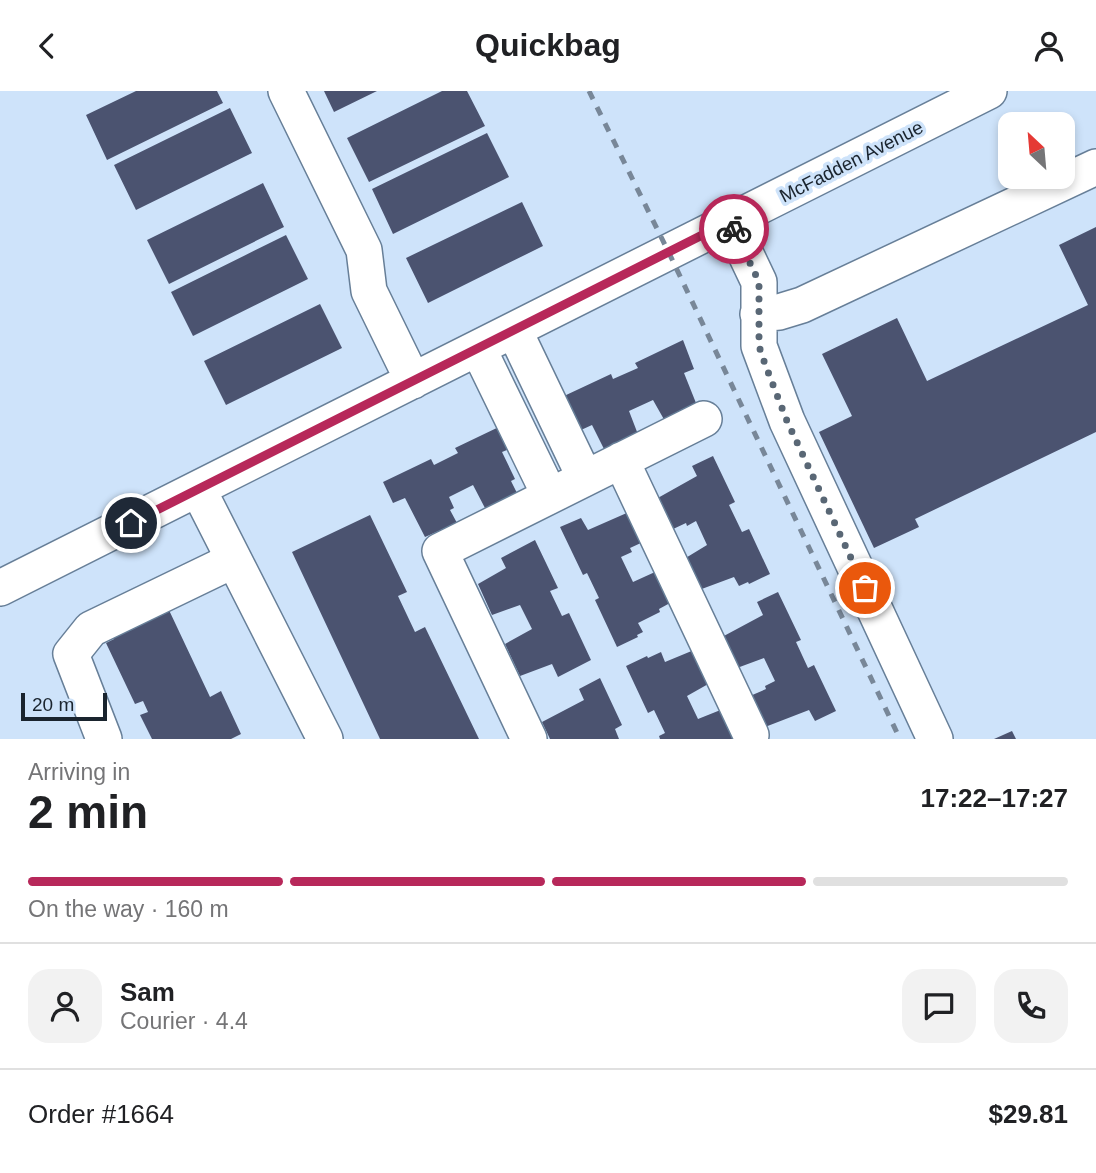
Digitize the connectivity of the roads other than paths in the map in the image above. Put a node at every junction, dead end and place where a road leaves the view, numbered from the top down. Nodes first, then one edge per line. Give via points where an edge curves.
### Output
1 (286, 91) edge
2 (989, 91) edge
3 (1096, 167) edge
4 (730, 221) junction
5 (758, 314) junction
6 (513, 330) junction
7 (478, 348) junction
8 (413, 381) junction
9 (704, 419) dead end
10 (621, 460) junction
11 (585, 478) junction
12 (198, 489) junction
13 (550, 496) junction
14 (234, 560) junction
15 (0, 589) edge
16 (751, 735) dead end
17 (314, 736) edge
18 (104, 739) edge
19 (529, 739) edge
20 (935, 739) edge

1 - 8 street via 364,250 369,291
2 - 4 street, McFadden Avenue
3 - 5 street via 802,305
4 - 5 street via 759,282
4 - 6 street, McFadden Avenue
5 - 20 street via 759,346 787,421
6 - 7 street, McFadden Avenue
6 - 11 street
7 - 8 street, McFadden Avenue
7 - 13 street
8 - 12 street, McFadden Avenue
9 - 10 street
10 - 11 street
10 - 16 street
11 - 13 street
12 - 14 street
12 - 15 street, McFadden Avenue
13 - 19 street via 440,551
14 - 17 street
14 - 18 street via 91,629 71,654

